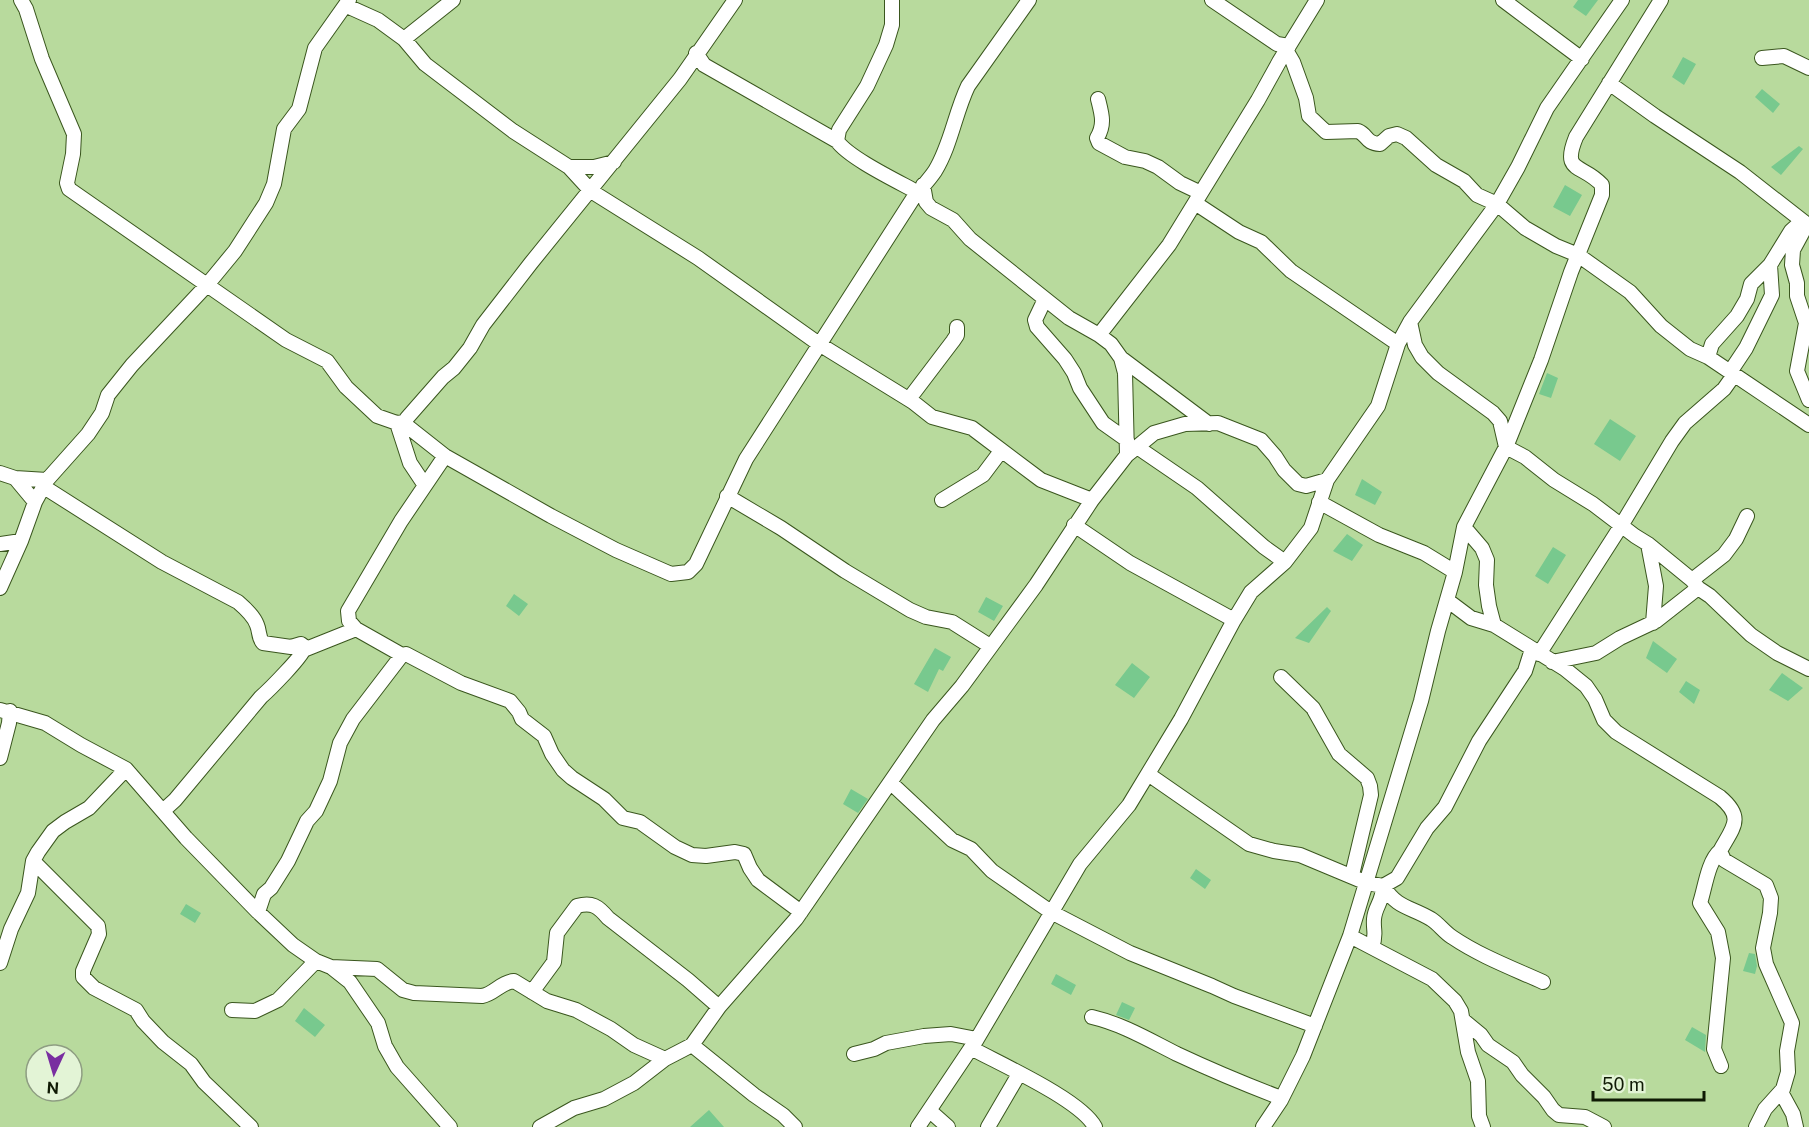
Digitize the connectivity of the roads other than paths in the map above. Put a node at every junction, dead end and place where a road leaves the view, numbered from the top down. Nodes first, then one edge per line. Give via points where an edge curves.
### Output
1 (21, 0) edge
2 (453, 0) edge
3 (735, 0) edge
4 (892, 0) edge
5 (1029, 0) edge
6 (1212, 0) edge
7 (1317, 0) edge
8 (1503, 0) edge
9 (1622, 0) edge
10 (1661, 0) edge
11 (348, 3) edge
12 (404, 39) junction
13 (1283, 51) junction
14 (696, 53) junction
15 (1762, 58) dead end
16 (1582, 59) junction
17 (705, 65) junction
18 (1809, 68) edge
19 (685, 71) junction
20 (1609, 83) junction
21 (1098, 99) dead end
22 (837, 141) junction
23 (614, 162) junction
24 (569, 167) junction
25 (591, 191) junction
26 (920, 194) junction
27 (1198, 198) junction
28 (1497, 204) junction
29 (1803, 221) edge
30 (1578, 255) junction
31 (1770, 265) junction
32 (207, 285) junction
33 (1045, 299) junction
34 (1410, 322) junction
35 (957, 327) dead end
36 (1099, 335) junction
37 (819, 344) junction
38 (1398, 344) junction
39 (1708, 357) junction
40 (1120, 358) junction
41 (1732, 373) junction
42 (909, 399) junction
43 (1809, 400) edge
44 (401, 422) junction
45 (1209, 424) junction
46 (1809, 425) edge
47 (1130, 447) junction
48 (1506, 447) junction
49 (1001, 451) junction
50 (445, 456) junction
51 (0, 473) edge
52 (15, 478) junction
53 (1327, 480) junction
54 (45, 483) junction
55 (424, 484) junction
56 (727, 496) junction
57 (942, 500) dead end
58 (1092, 500) junction
59 (35, 502) junction
60 (1320, 502) junction
61 (1747, 516) dead end
62 (1074, 525) junction
63 (1622, 525) junction
64 (1464, 527) junction
65 (21, 542) junction
66 (0, 544) edge
67 (1648, 544) junction
68 (1285, 562) junction
69 (1455, 572) junction
70 (1695, 584) junction
71 (0, 588) edge
72 (1447, 600) junction
73 (1234, 620) junction
74 (1653, 623) junction
75 (1494, 625) junction
76 (356, 629) junction
77 (990, 646) junction
78 (306, 649) junction
79 (1542, 655) junction
80 (402, 656) junction
81 (1809, 669) edge
82 (1281, 677) dead end
83 (5, 710) edge
84 (0, 758) edge
85 (126, 769) junction
86 (1148, 774) junction
87 (891, 783) junction
88 (164, 810) junction
89 (1720, 851) junction
90 (33, 861) junction
91 (1352, 875) junction
92 (1367, 882) junction
93 (1383, 886) junction
94 (258, 912) junction
95 (801, 912) junction
96 (1051, 912) junction
97 (1350, 936) junction
98 (1372, 947) junction
99 (316, 961) junction
100 (0, 963) edge
101 (331, 967) junction
102 (1543, 982) dead end
103 (532, 992) junction
104 (719, 1007) junction
105 (232, 1010) dead end
106 (1092, 1017) dead end
107 (1463, 1020) junction
108 (1315, 1026) junction
109 (974, 1044) junction
110 (692, 1045) junction
111 (854, 1054) dead end
112 (665, 1059) junction
113 (1721, 1066) dead end
114 (1019, 1074) junction
115 (1781, 1092) junction
116 (1281, 1100) junction
117 (930, 1110) junction
118 (243, 1124) edge
119 (450, 1127) edge
120 (540, 1127) edge
121 (795, 1127) edge
122 (918, 1127) edge
123 (948, 1127) edge
124 (988, 1127) edge
125 (1095, 1127) edge
126 (1263, 1127) edge
127 (1483, 1127) edge
128 (1604, 1127) edge
129 (1756, 1127) edge
130 (1796, 1127) edge

1 - 32 street via 74,134 67,186
2 - 12 street
3 - 14 street
4 - 22 street via 892,25 885,45 867,86 839,130
5 - 26 street via 968,86 936,170
6 - 13 street
7 - 13 street
8 - 16 street
9 - 16 street
10 - 20 street
11 - 12 street
11 - 32 street via 315,48 299,109 284,129 274,184 266,203
12 - 24 street via 425,64 513,131
13 - 27 street
13 - 28 street via 1293,62 1309,116 1326,132 1358,131 1375,144 1389,136 1406,138 1477,195
14 - 17 street
14 - 19 street
15 - 18 street via 1784,56
16 - 28 street via 1547,108
17 - 19 street
17 - 22 street
19 - 23 street
20 - 29 street via 1740,172
20 - 30 street via 1570,152 1573,165 1602,185 1602,195
21 - 27 street via 1103,121 1099,143 1125,157 1158,167
22 - 26 street via 853,155
23 - 24 street
23 - 25 street
24 - 25 street
25 - 37 street via 698,258
25 - 44 street via 524,272 454,368
26 - 33 street via 931,208 953,220 970,239
26 - 37 street
27 - 36 street via 1169,245
27 - 38 street via 1239,232 1261,243 1291,271
28 - 30 street via 1525,228
28 - 34 street
29 - 31 street via 1791,231
29 - 43 street via 1792,265 1806,323 1797,371
30 - 39 street via 1630,292 1682,344
30 - 48 street
31 - 39 street via 1752,284 1737,316 1712,344
31 - 41 street via 1772,295
32 - 44 street via 286,340 327,361 346,387 376,416
32 - 54 street via 132,365 108,395 88,434
33 - 36 street
33 - 47 street via 1035,320 1037,327 1065,359 1103,423
34 - 38 street
34 - 48 street via 1422,357 1493,413 1500,422
35 - 42 street via 953,341
36 - 40 street
37 - 42 street
37 - 56 street
38 - 53 street via 1378,406
39 - 41 street
40 - 45 street
40 - 47 street via 1125,373
41 - 46 street
41 - 63 street via 1724,389 1685,423
42 - 49 street via 932,417 972,428
44 - 50 street
44 - 55 street via 410,463
45 - 47 street via 1185,424 1154,433
45 - 53 street via 1218,423 1261,440 1298,484 1306,486
47 - 58 street
47 - 68 street via 1197,488
48 - 63 street
48 - 64 street
49 - 57 street via 983,475
49 - 58 street via 1041,480
50 - 55 street
50 - 56 street via 616,550 671,574 688,572 696,564
51 - 52 street
52 - 54 street
52 - 59 street
53 - 60 street
54 - 59 street
54 - 78 street via 162,562 238,602 257,624 263,643 301,645
55 - 76 street via 348,611 349,621
56 - 77 street via 910,610 952,622
58 - 62 street
59 - 65 street
60 - 68 street via 1311,528
60 - 69 street
61 - 70 street via 1724,555
62 - 73 street via 1130,563
62 - 77 street via 1036,585
63 - 67 street
63 - 79 street
64 - 69 street
64 - 75 street via 1487,560 1486,585
65 - 66 street
65 - 71 street
67 - 70 street
67 - 74 street via 1656,586
68 - 73 street via 1251,592
69 - 72 street
70 - 74 street
70 - 81 street via 1751,635
72 - 75 street via 1472,618
72 - 92 street
73 - 86 street
74 - 79 street via 1596,653
75 - 79 street
76 - 78 street
76 - 80 street
77 - 87 street
78 - 88 street
79 - 89 street via 1586,686 1604,720 1616,732 1732,807 1732,826
79 - 93 street via 1526,671 1479,741 1445,807 1427,828 1397,878
80 - 94 street via 353,719 340,743 330,781 316,811 307,820 272,888 264,894
80 - 95 street via 411,655 461,683 510,701 522,719 544,736 563,770 623,818 640,822 693,855 744,854 758,880
82 - 91 street via 1313,708 1339,754 1371,786
83 - 84 street via 9,723
83 - 85 street via 45,723
85 - 88 street
85 - 90 street via 89,808 53,831
86 - 91 street via 1249,844 1300,855
86 - 96 street via 1080,864
87 - 95 street
87 - 96 street via 952,840 971,849 992,871
88 - 94 street
89 - 113 street via 1710,864 1700,903 1718,932 1723,958 1714,1049
89 - 115 street via 1724,860 1766,885 1769,892 1770,913 1763,948 1792,1023 1788,1071
90 - 100 street via 27,893
90 - 118 street via 98,926 99,934 83,977 94,988 136,1010 163,1042 191,1064
91 - 92 street
92 - 93 street
92 - 97 street
93 - 98 street via 1383,898 1374,918 1376,936
93 - 102 street via 1401,906 1439,924 1450,936
94 - 99 street
95 - 104 street
96 - 108 street via 1130,953
96 - 109 street
97 - 98 street
97 - 108 street
98 - 107 street via 1438,984 1455,1001
99 - 101 street
99 - 105 street via 278,1000 255,1011
101 - 103 street via 377,969 403,990 414,993 482,996 508,981
101 - 119 street via 350,982 378,1023 397,1067
103 - 104 street via 554,962 557,933 576,906 591,904
103 - 112 street via 576,1010
104 - 110 street
106 - 116 street via 1112,1022
107 - 127 street via 1478,1081
107 - 128 street via 1488,1045 1513,1062 1559,1115 1585,1117
108 - 116 street
109 - 111 street via 951,1034 924,1036
109 - 114 street
109 - 117 street
110 - 112 street
110 - 121 street
112 - 120 street via 634,1083
114 - 124 street
114 - 125 street via 1054,1092 1089,1117
115 - 129 street
115 - 130 street
116 - 126 street
117 - 122 street
117 - 123 street

